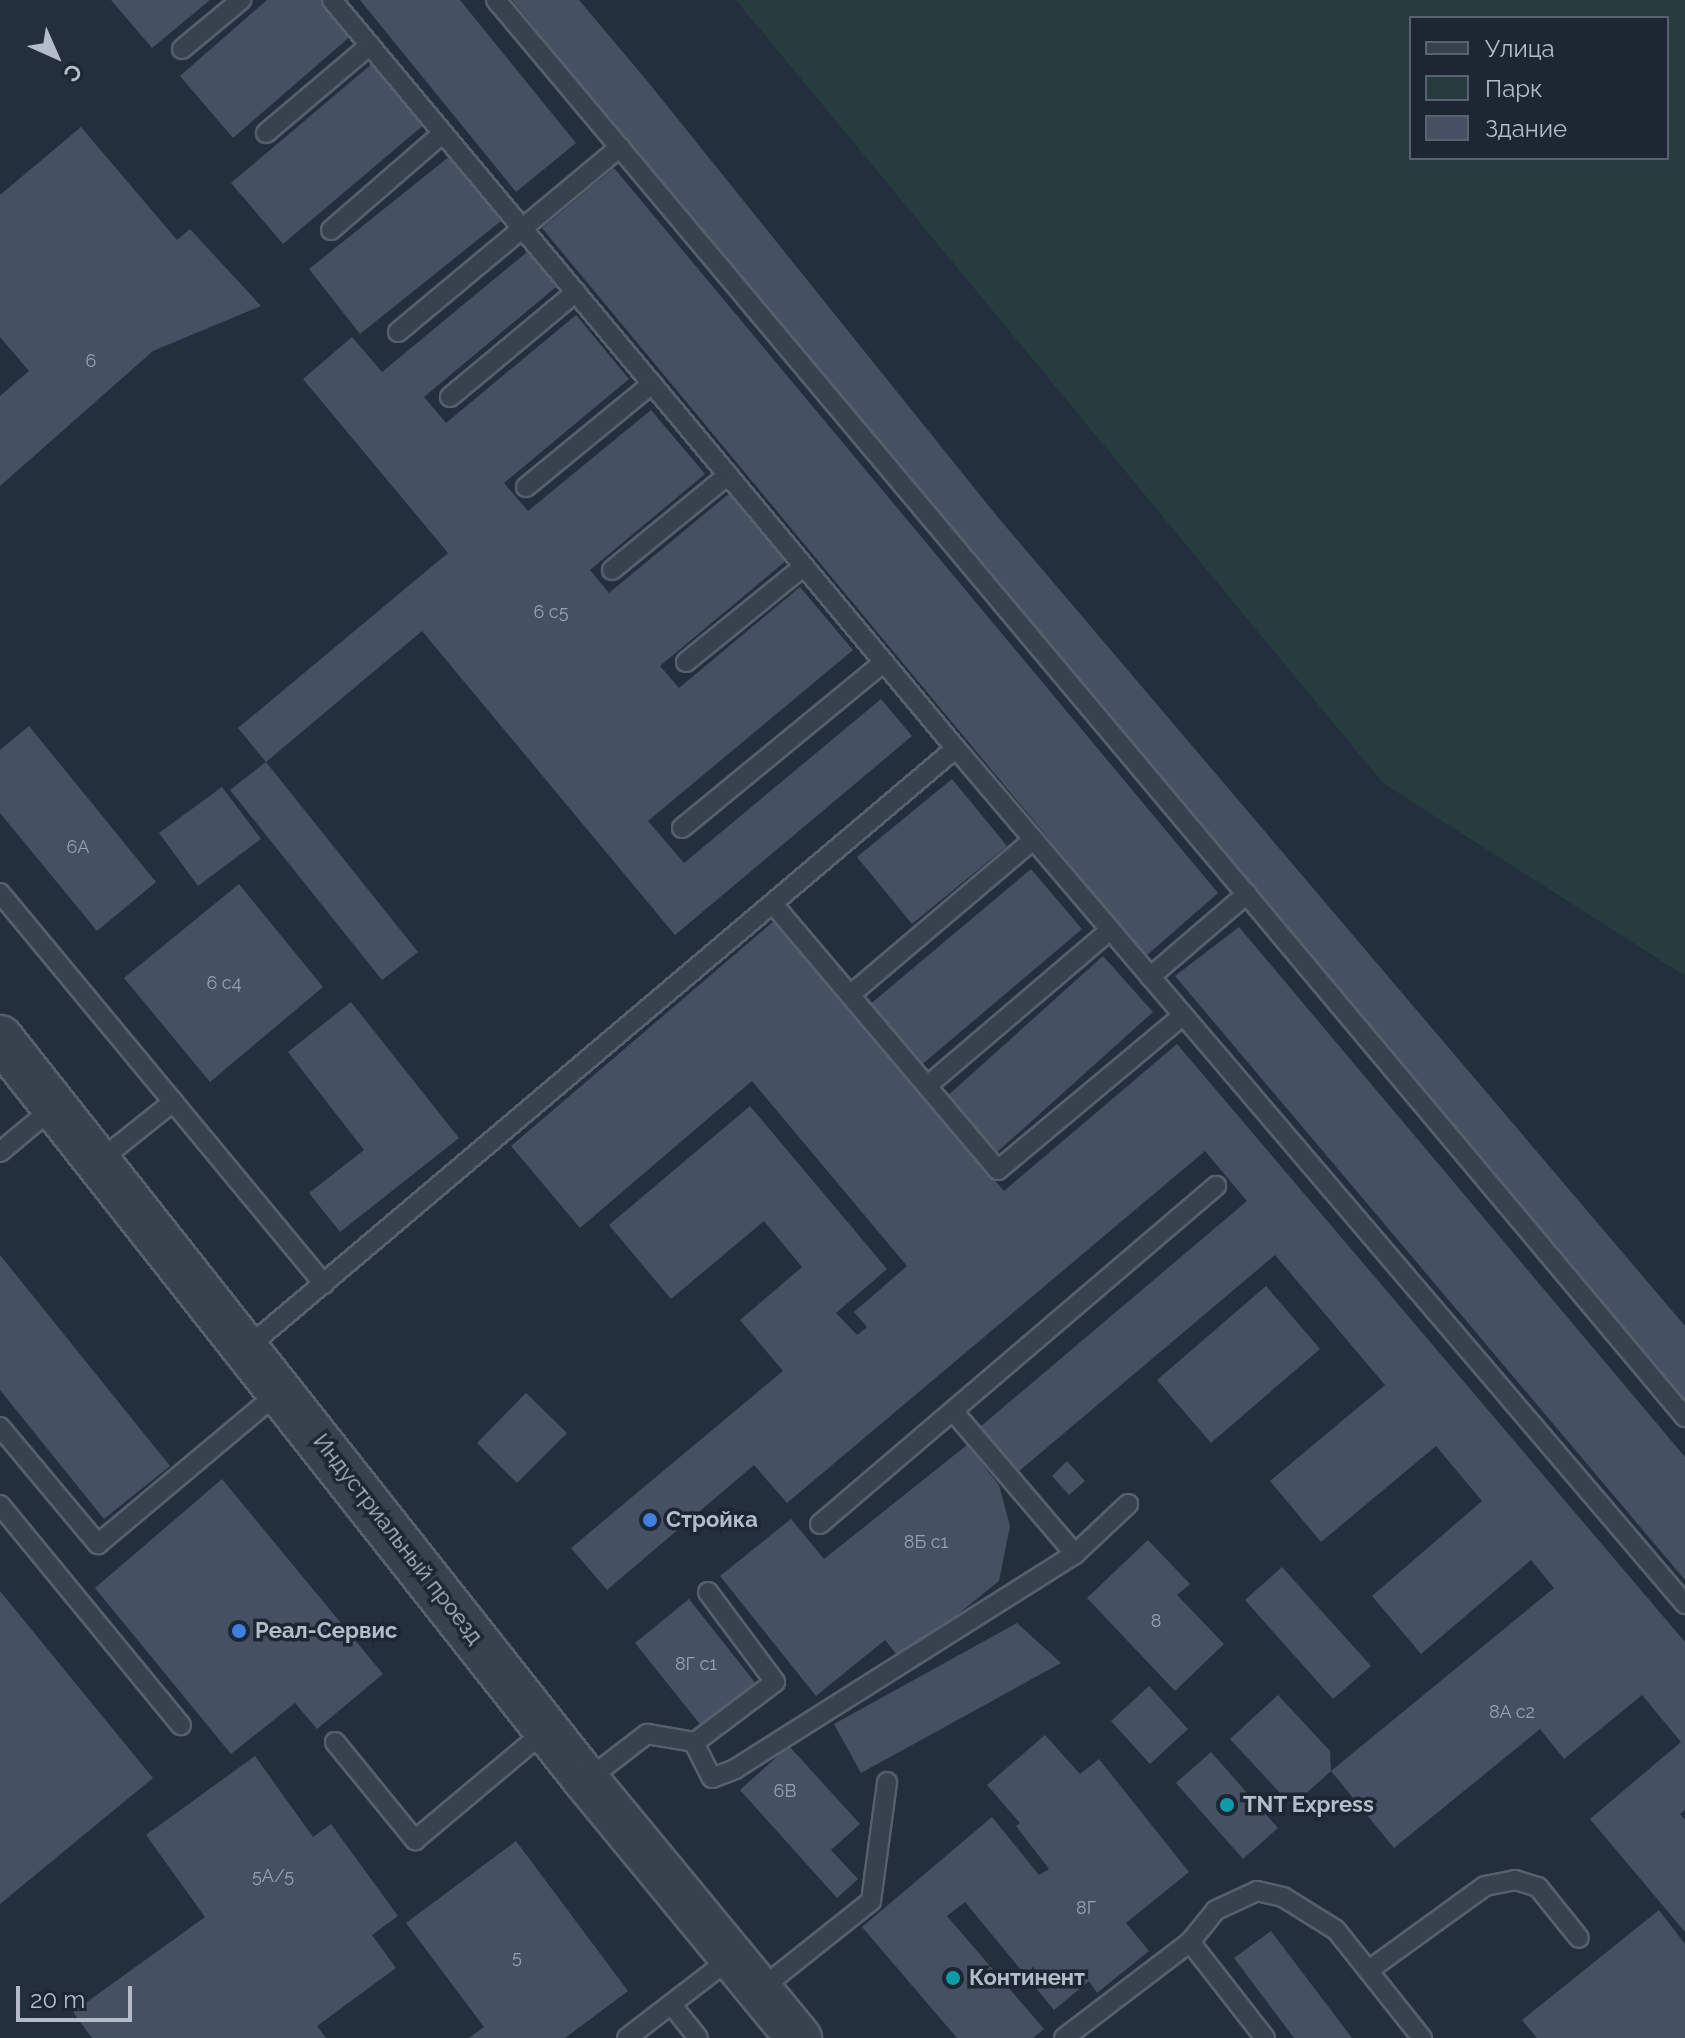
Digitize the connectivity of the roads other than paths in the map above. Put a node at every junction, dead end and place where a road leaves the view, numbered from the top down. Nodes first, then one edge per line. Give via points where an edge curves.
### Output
1 (241, 0) edge
2 (332, 0) edge
3 (496, 0) edge
4 (370, 45) junction
5 (182, 49) dead end
6 (266, 133) dead end
7 (443, 133) junction
8 (620, 147) junction
9 (522, 228) junction
10 (331, 230) dead end
11 (576, 292) junction
12 (398, 332) dead end
13 (652, 384) junction
14 (450, 397) dead end
15 (728, 475) junction
16 (526, 487) dead end
17 (804, 566) junction
18 (612, 570) dead end
19 (686, 662) dead end
20 (884, 662) junction
21 (956, 748) junction
22 (682, 828) dead end
23 (1033, 840) junction
24 (0, 893) edge
25 (1247, 894) junction
26 (773, 904) junction
27 (1110, 930) junction
28 (1150, 977) junction
29 (850, 995) junction
30 (1182, 1016) junction
31 (0, 1038) edge
32 (927, 1086) junction
33 (173, 1102) junction
34 (55, 1106) junction
35 (0, 1152) edge
36 (99, 1161) junction
37 (1216, 1186) dead end
38 (324, 1284) junction
39 (248, 1347) junction
40 (282, 1390) junction
41 (953, 1411) junction
42 (1685, 1417) edge
43 (0, 1427) edge
44 (1128, 1504) dead end
45 (0, 1505) edge
46 (820, 1524) dead end
47 (1075, 1554) junction
48 (708, 1592) dead end
49 (1685, 1604) edge
50 (181, 1725) dead end
51 (546, 1730) junction
52 (335, 1742) dead end
53 (695, 1742) junction
54 (586, 1780) junction
55 (887, 1782) dead end
56 (1579, 1938) dead end
57 (1190, 1942) junction
58 (1369, 1970) junction
59 (744, 1974) junction
60 (671, 2004) junction
61 (627, 2038) edge
62 (698, 2038) edge
63 (799, 2038) edge
64 (1064, 2038) edge
65 (1265, 2038) edge
66 (1422, 2038) edge

1 - 5 lane
2 - 4 lane
3 - 8 lane
4 - 6 lane
4 - 7 lane
7 - 9 lane
7 - 10 lane
8 - 9 lane
8 - 25 lane
9 - 11 lane
9 - 12 lane
11 - 13 lane
11 - 14 lane
13 - 15 lane
13 - 16 lane
15 - 17 lane
15 - 18 lane
17 - 19 lane
17 - 20 lane
20 - 21 lane
20 - 22 lane
21 - 23 lane
21 - 26 lane
23 - 27 lane
23 - 29 lane
24 - 33 lane
25 - 28 lane
25 - 42 lane
26 - 29 lane
26 - 38 lane
27 - 28 lane
27 - 32 lane
28 - 30 lane
29 - 32 lane
30 - 32 lane via 998,1170
30 - 49 lane
31 - 34 street, Индустриальный проезд
33 - 36 lane
33 - 38 lane
34 - 35 lane
34 - 36 street, Индустриальный проезд
36 - 39 street, Индустриальный проезд
37 - 41 lane
38 - 39 lane
39 - 40 street, Индустриальный проезд
40 - 43 lane via 98,1544
40 - 51 street, Индустриальный проезд
41 - 46 lane
41 - 47 lane
44 - 47 lane
45 - 50 lane
47 - 53 lane via 735,1769 712,1778
48 - 53 lane via 775,1682
51 - 52 lane via 415,1840
51 - 54 street, Индустриальный проезд
53 - 54 lane via 647,1734
54 - 59 street, Индустриальный проезд
55 - 59 lane via 871,1901
56 - 58 lane via 1538,1887 1515,1880 1485,1886
57 - 58 lane via 1216,1910 1257,1891 1312,1912 1336,1930
57 - 64 lane
57 - 65 lane
58 - 66 lane
59 - 60 lane
59 - 63 street, Индустриальный проезд
60 - 61 lane
60 - 62 lane

